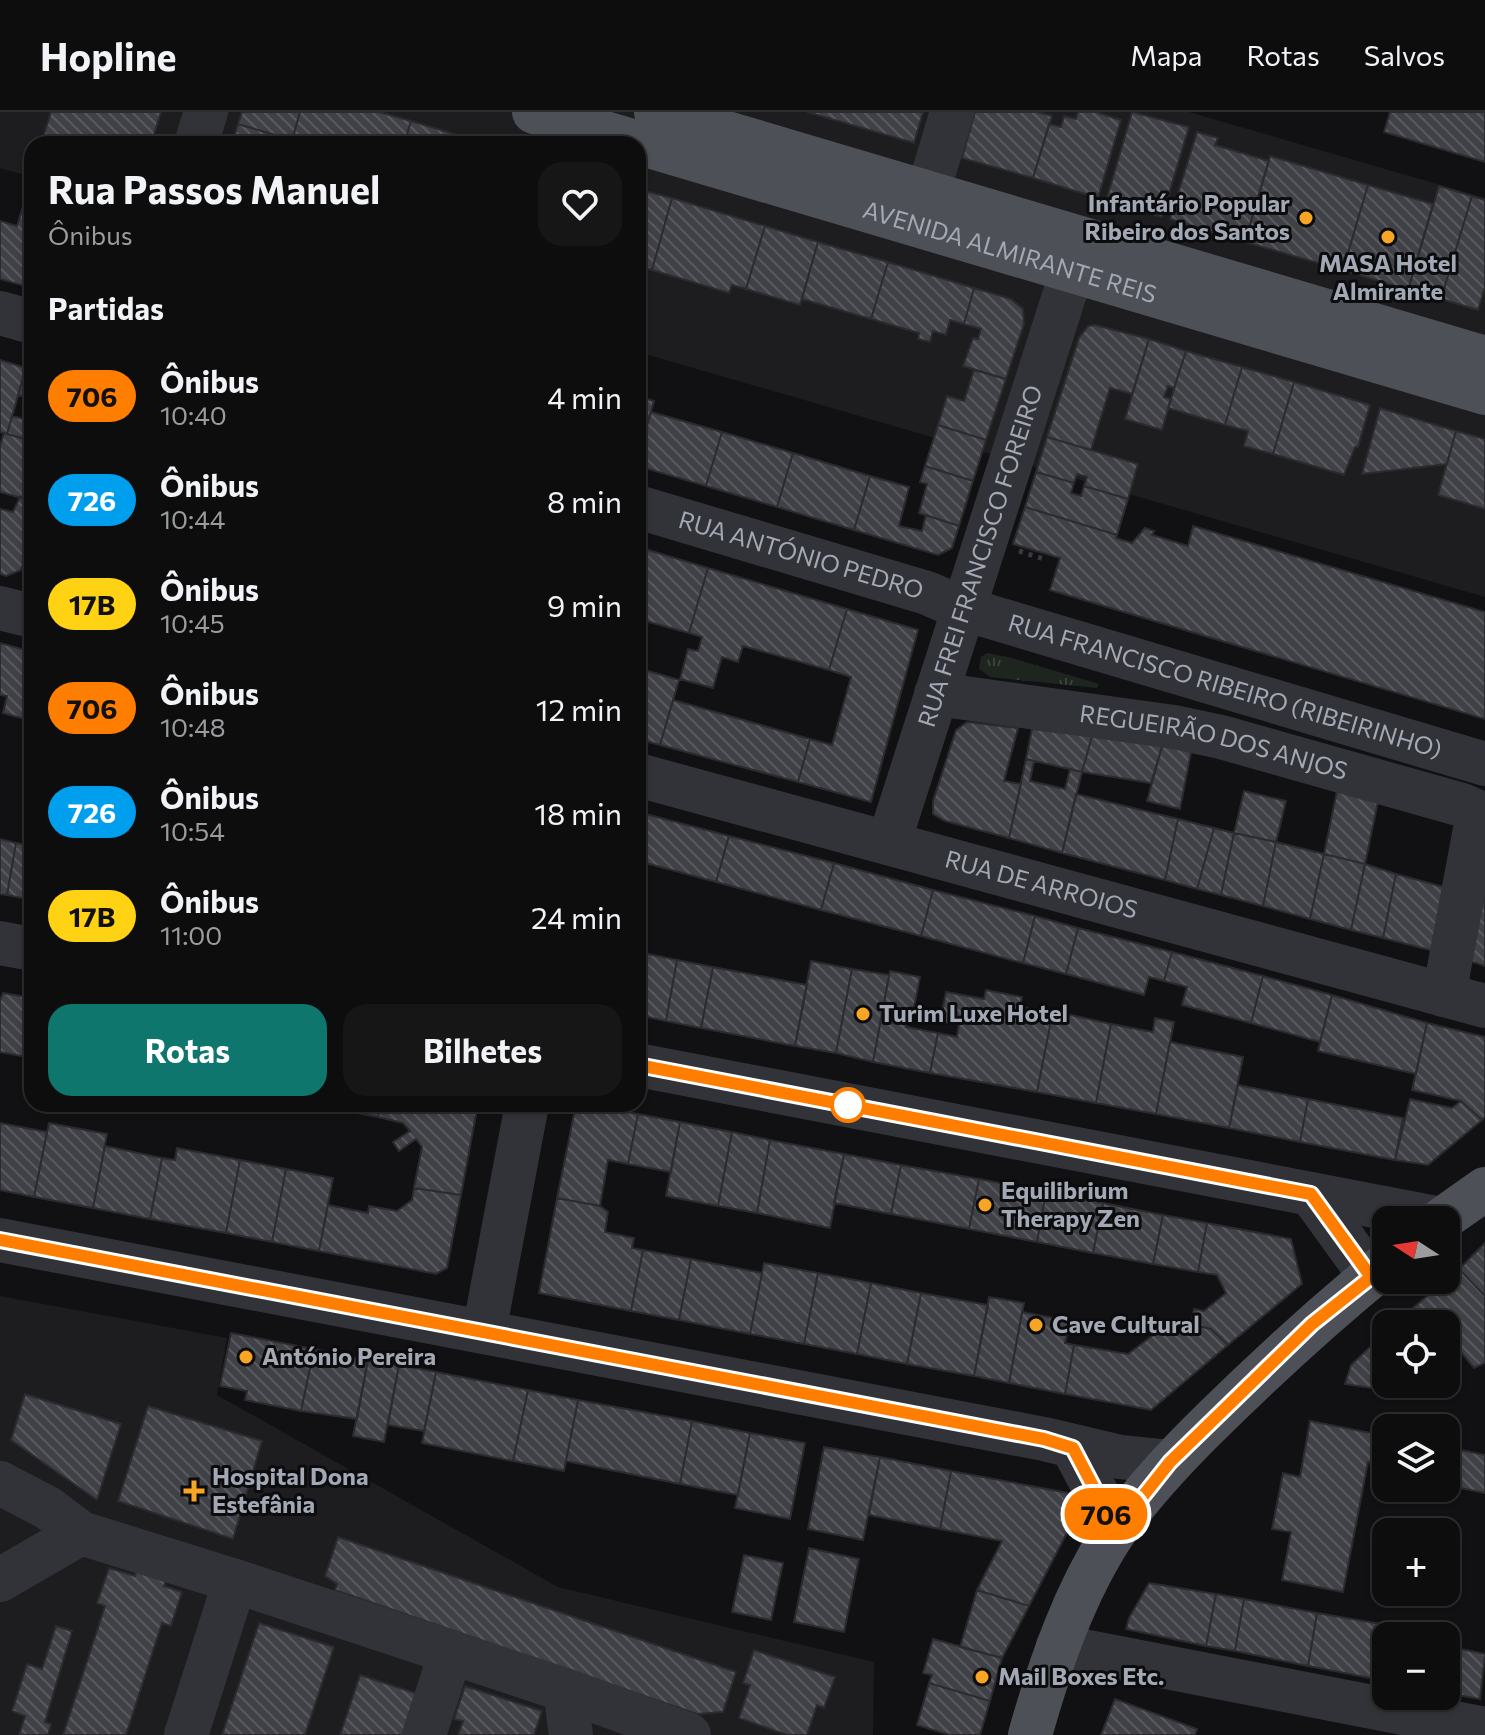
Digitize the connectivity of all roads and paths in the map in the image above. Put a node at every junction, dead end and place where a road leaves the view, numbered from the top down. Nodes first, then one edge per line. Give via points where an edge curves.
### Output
1 (206, 112) edge
2 (534, 112) edge
3 (656, 112) edge
4 (952, 112) edge
5 (198, 136) edge
6 (625, 136) edge
7 (646, 141) edge
8 (928, 192) junction
9 (1077, 255) junction
10 (0, 313) edge
11 (24, 320) edge
12 (1485, 358) edge
13 (1485, 393) edge
14 (646, 509) edge
15 (1012, 549) dead end
16 (1044, 559) dead end
17 (0, 608) edge
18 (964, 609) junction
19 (24, 614) edge
20 (936, 694) junction
21 (1485, 764) edge
22 (646, 777) edge
23 (1481, 814) edge
24 (889, 842) junction
25 (0, 943) edge
26 (24, 948) edge
27 (1444, 995) junction
28 (1485, 1006) edge
29 (646, 1067) edge
30 (525, 1112) edge
31 (1311, 1194) junction
32 (1464, 1206) edge
33 (0, 1240) edge
34 (1372, 1263) edge
35 (1372, 1275) edge
36 (484, 1332) junction
37 (1073, 1448) junction
38 (1170, 1462) junction
39 (0, 1483) edge
40 (1116, 1530) junction
41 (81, 1533) junction
42 (0, 1580) edge
43 (235, 1581) junction
44 (1058, 1646) junction
45 (451, 1652) junction
46 (565, 1690) junction
47 (1485, 1729) edge
48 (186, 1735) edge
49 (424, 1735) edge
50 (571, 1735) edge
51 (689, 1735) edge
52 (1030, 1735) edge

1 - 5 street
2 - 6 main road, AVENIDA ALMIRANTE REIS
3 - 8 main road, AVENIDA ALMIRANTE REIS
4 - 8 street
7 - 9 main road, AVENIDA ALMIRANTE REIS
8 - 9 main road, AVENIDA ALMIRANTE REIS
9 - 12 main road, AVENIDA ALMIRANTE REIS
9 - 13 main road, AVENIDA ALMIRANTE REIS
9 - 18 street, RUA FREI FRANCISCO FOREIRO
10 - 11 street
14 - 18 street, RUA ANTÓNIO PEDRO via 927,593
15 - 16 path
17 - 19 street
18 - 20 street, RUA FREI FRANCISCO FOREIRO
18 - 21 street, RUA FRANCISCO RIBEIRO (RIBEIRINHO)
20 - 23 street, REGUEIRÃO DOS ANJOS via 1221,737
20 - 24 street, RUA FREI FRANCISCO FOREIRO
22 - 24 street, RUA DE ARROIOS
23 - 27 street
24 - 27 street, RUA DE ARROIOS
25 - 26 street
27 - 28 street, RUA DE ARROIOS
29 - 31 street
30 - 36 street
31 - 32 street
31 - 34 street
33 - 36 street
35 - 38 main road via 1312,1324
36 - 37 street
37 - 38 street
37 - 40 street
38 - 40 main road
39 - 41 street
40 - 44 main road
41 - 42 street
41 - 43 street
43 - 45 street
43 - 48 street
44 - 47 street
44 - 52 main road
45 - 46 street
45 - 49 street
46 - 50 street
46 - 51 street

